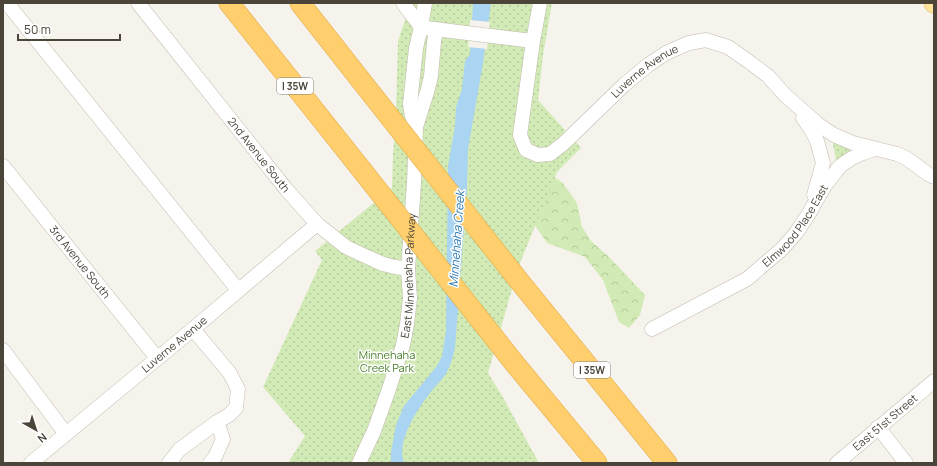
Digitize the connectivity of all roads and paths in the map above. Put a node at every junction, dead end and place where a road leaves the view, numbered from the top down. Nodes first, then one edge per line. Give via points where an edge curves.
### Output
1 (7, 3) edge
2 (138, 3) edge
3 (229, 3) edge
4 (300, 3) edge
5 (403, 3) edge
6 (425, 3) edge
7 (540, 3) edge
8 (421, 27) junction
9 (436, 29) junction
10 (533, 42) junction
11 (785, 95) junction
12 (416, 127) junction
13 (875, 149) junction
14 (3, 166) edge
15 (934, 177) edge
16 (808, 215) junction
17 (317, 224) junction
18 (408, 269) junction
19 (238, 290) junction
20 (193, 329) junction
21 (652, 329) dead end
22 (3, 350) edge
23 (157, 358) junction
24 (934, 381) edge
25 (217, 422) junction
26 (878, 428) junction
27 (66, 434) junction
28 (30, 463) edge
29 (169, 463) edge
30 (210, 463) edge
31 (358, 463) edge
32 (597, 463) edge
33 (667, 463) edge
34 (837, 463) edge
35 (906, 463) edge

1 - 19 street
2 - 17 street, 2nd Avenue South via 286,189
3 - 32 highway, I 35W, bridge via 515,364
4 - 33 highway, I 35W, bridge via 516,277
5 - 8 street
6 - 8 street, East Minnehaha Parkway
7 - 10 street
8 - 9 street
8 - 12 street, East Minnehaha Parkway via 410,104
9 - 10 street
9 - 12 street, East Minnehaha Parkway via 431,76
10 - 11 street, Luverne Avenue via 520,135 526,150 538,155 550,154 648,65 666,53 689,43 706,40 728,47 768,76
11 - 13 street, Luverne Avenue via 819,125 834,134
11 - 16 street, Luverne Avenue via 812,131 823,164
12 - 18 street, East Minnehaha Parkway
13 - 15 street via 902,156
13 - 16 street, Elmwood Place East via 840,166
14 - 23 street, 3rd Avenue South
16 - 21 street, Elmwood Place East via 782,249 747,279
17 - 18 street, 2nd Avenue South via 346,246 363,255 383,264
17 - 19 street, Luverne Avenue
18 - 31 street, East Minnehaha Parkway via 410,298 403,345 374,431
19 - 20 street, Luverne Avenue
20 - 23 street, Luverne Avenue
20 - 25 street via 229,372 238,389 236,408
22 - 27 street
23 - 27 street, Luverne Avenue
24 - 26 street, East 51st Street
25 - 29 street via 179,450
25 - 30 street via 223,439
26 - 34 street, East 51st Street
26 - 35 street
27 - 28 street, Luverne Avenue

